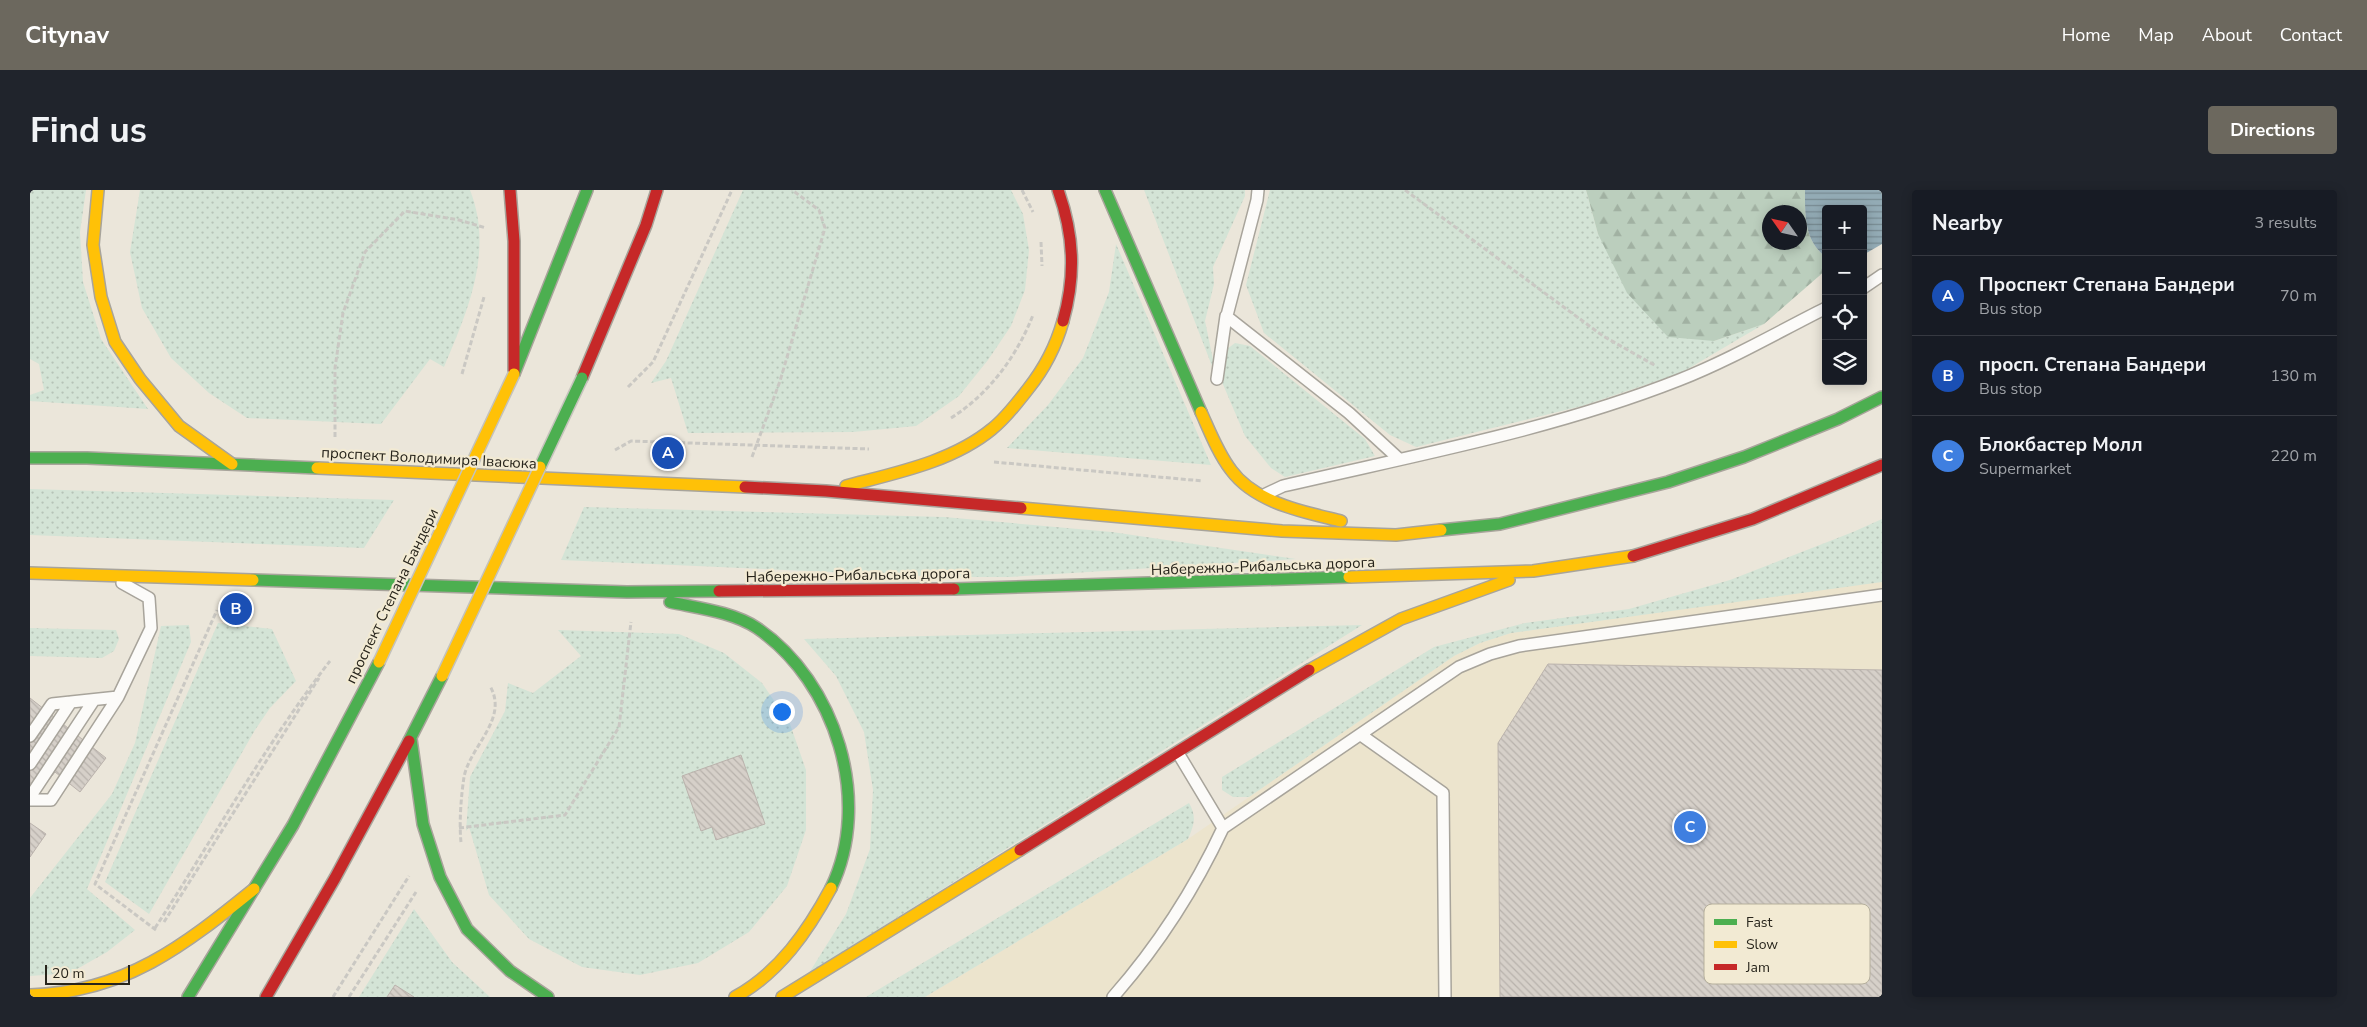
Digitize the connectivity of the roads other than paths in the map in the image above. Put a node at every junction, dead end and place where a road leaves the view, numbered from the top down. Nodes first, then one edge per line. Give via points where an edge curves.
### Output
1 (98, 190) edge
2 (510, 190) edge
3 (587, 190) edge
4 (1058, 190) edge
5 (1105, 190) edge
6 (1258, 190) edge
7 (662, 194) edge
8 (1882, 276) edge
9 (1867, 285) edge
10 (1822, 310) edge
11 (1226, 316) junction
12 (514, 374) junction
13 (1217, 379) dead end
14 (1882, 397) edge
15 (30, 445) edge
16 (30, 458) edge
17 (44, 458) junction
18 (1399, 459) junction
19 (232, 464) junction
20 (1882, 465) edge
21 (826, 491) junction
22 (1263, 496) junction
23 (1396, 535) junction
24 (1533, 571) junction
25 (30, 572) edge
26 (108, 575) junction
27 (627, 592) junction
28 (1882, 595) edge
29 (118, 697) junction
30 (94, 700) junction
31 (71, 702) junction
32 (30, 736) edge
33 (1361, 736) junction
34 (411, 739) junction
35 (1177, 752) junction
36 (30, 764) edge
37 (30, 798) edge
38 (1223, 828) junction
39 (255, 888) junction
40 (30, 994) edge
41 (188, 997) edge
42 (266, 997) edge
43 (548, 997) edge
44 (735, 997) edge
45 (782, 997) edge
46 (1113, 997) edge
47 (1445, 997) edge

1 - 19 main road via 92,245 115,342 140,379 179,426
2 - 12 main road via 514,241
3 - 12 main road, проспект Степана Бандери
4 - 21 main road via 1068,211 1073,256 1070,297 1058,338 1033,385 1001,421 977,438 909,470
5 - 22 main road via 1215,444 1233,473
6 - 11 lane
7 - 34 main road, bridge via 582,378
8 - 9 lane
10 - 18 lane via 1680,380 1582,413
11 - 13 lane
11 - 18 lane via 1349,413
12 - 39 main road, проспект Степана Бандери, bridge via 379,662 294,826
14 - 23 main road, Набережно-Рибальська дорога via 1838,419 1744,457 1668,482 1500,524
15 - 17 lane
16 - 17 main road, проспект Володимира Івасюка
17 - 19 main road, проспект Володимира Івасюка
18 - 22 lane via 1283,486
19 - 21 main road, проспект Володимира Івасюка
20 - 24 main road, Набережно-Рибальська дорога via 1753,519 1624,558
21 - 23 main road, Набережно-Рибальська дорога via 1282,531
22 - 23 main road via 1298,510
24 - 27 main road, Набережно-Рибальська дорога via 1000,589
24 - 35 main road via 1401,619 1336,654
25 - 26 main road
26 - 27 main road
26 - 29 lane via 149,598 151,615 151,628
27 - 44 main road via 698,608 755,627 805,677 830,717 845,765 850,813 843,860 823,902 788,955 752,989
28 - 33 lane via 1519,646 1459,667
29 - 30 lane
29 - 37 lane via 51,800
30 - 31 lane
30 - 37 lane
31 - 32 lane via 52,704
31 - 36 lane
33 - 38 lane
33 - 47 lane via 1443,793
34 - 42 main road via 319,909
34 - 43 main road via 423,824 440,877 467,929 510,972
35 - 38 lane
35 - 45 main road
38 - 46 lane via 1204,868 1134,974
39 - 40 main road via 173,951 117,979 82,990
39 - 41 main road, проспект Степана Бандери

